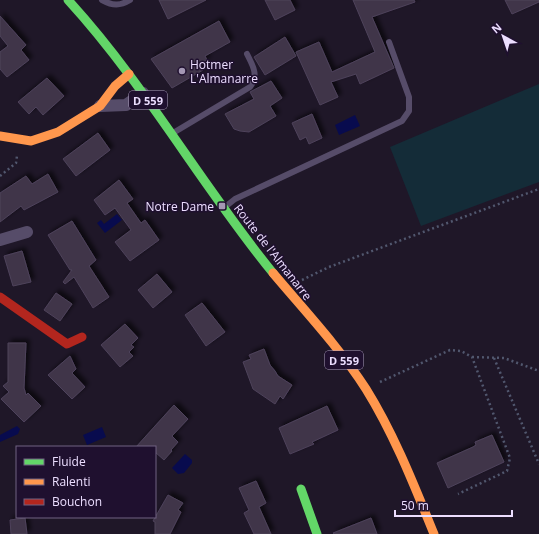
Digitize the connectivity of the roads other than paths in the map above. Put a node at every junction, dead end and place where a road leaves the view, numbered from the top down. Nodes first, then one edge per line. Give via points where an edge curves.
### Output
1 (68, 0) edge
2 (102, 0) edge
3 (130, 0) edge
4 (389, 42) dead end
5 (247, 54) dead end
6 (129, 74) junction
7 (143, 93) junction
8 (100, 106) junction
9 (172, 134) junction
10 (0, 136) edge
11 (224, 208) junction
12 (27, 232) dead end
13 (0, 240) edge
14 (0, 298) edge
15 (82, 337) dead end
16 (301, 489) dead end
17 (317, 534) edge
18 (434, 534) edge

1 - 6 main road, Route de l'Almanarre / D 559 via 95,28
2 - 3 lane via 122,5
4 - 11 lane via 409,97 410,111 402,121 235,199
5 - 9 lane via 255,72 255,80 250,87
6 - 7 main road, Route de l'Almanarre / D 559
6 - 8 main road via 115,86
7 - 8 street via 126,105
7 - 9 main road, Route de l'Almanarre / D 559
8 - 10 main road via 58,132 31,141
9 - 11 main road, Route de l'Almanarre / D 559
11 - 18 main road, Route de l'Almanarre / D 559 via 365,388 398,450
12 - 13 street
14 - 15 main road via 66,344
16 - 17 main road

